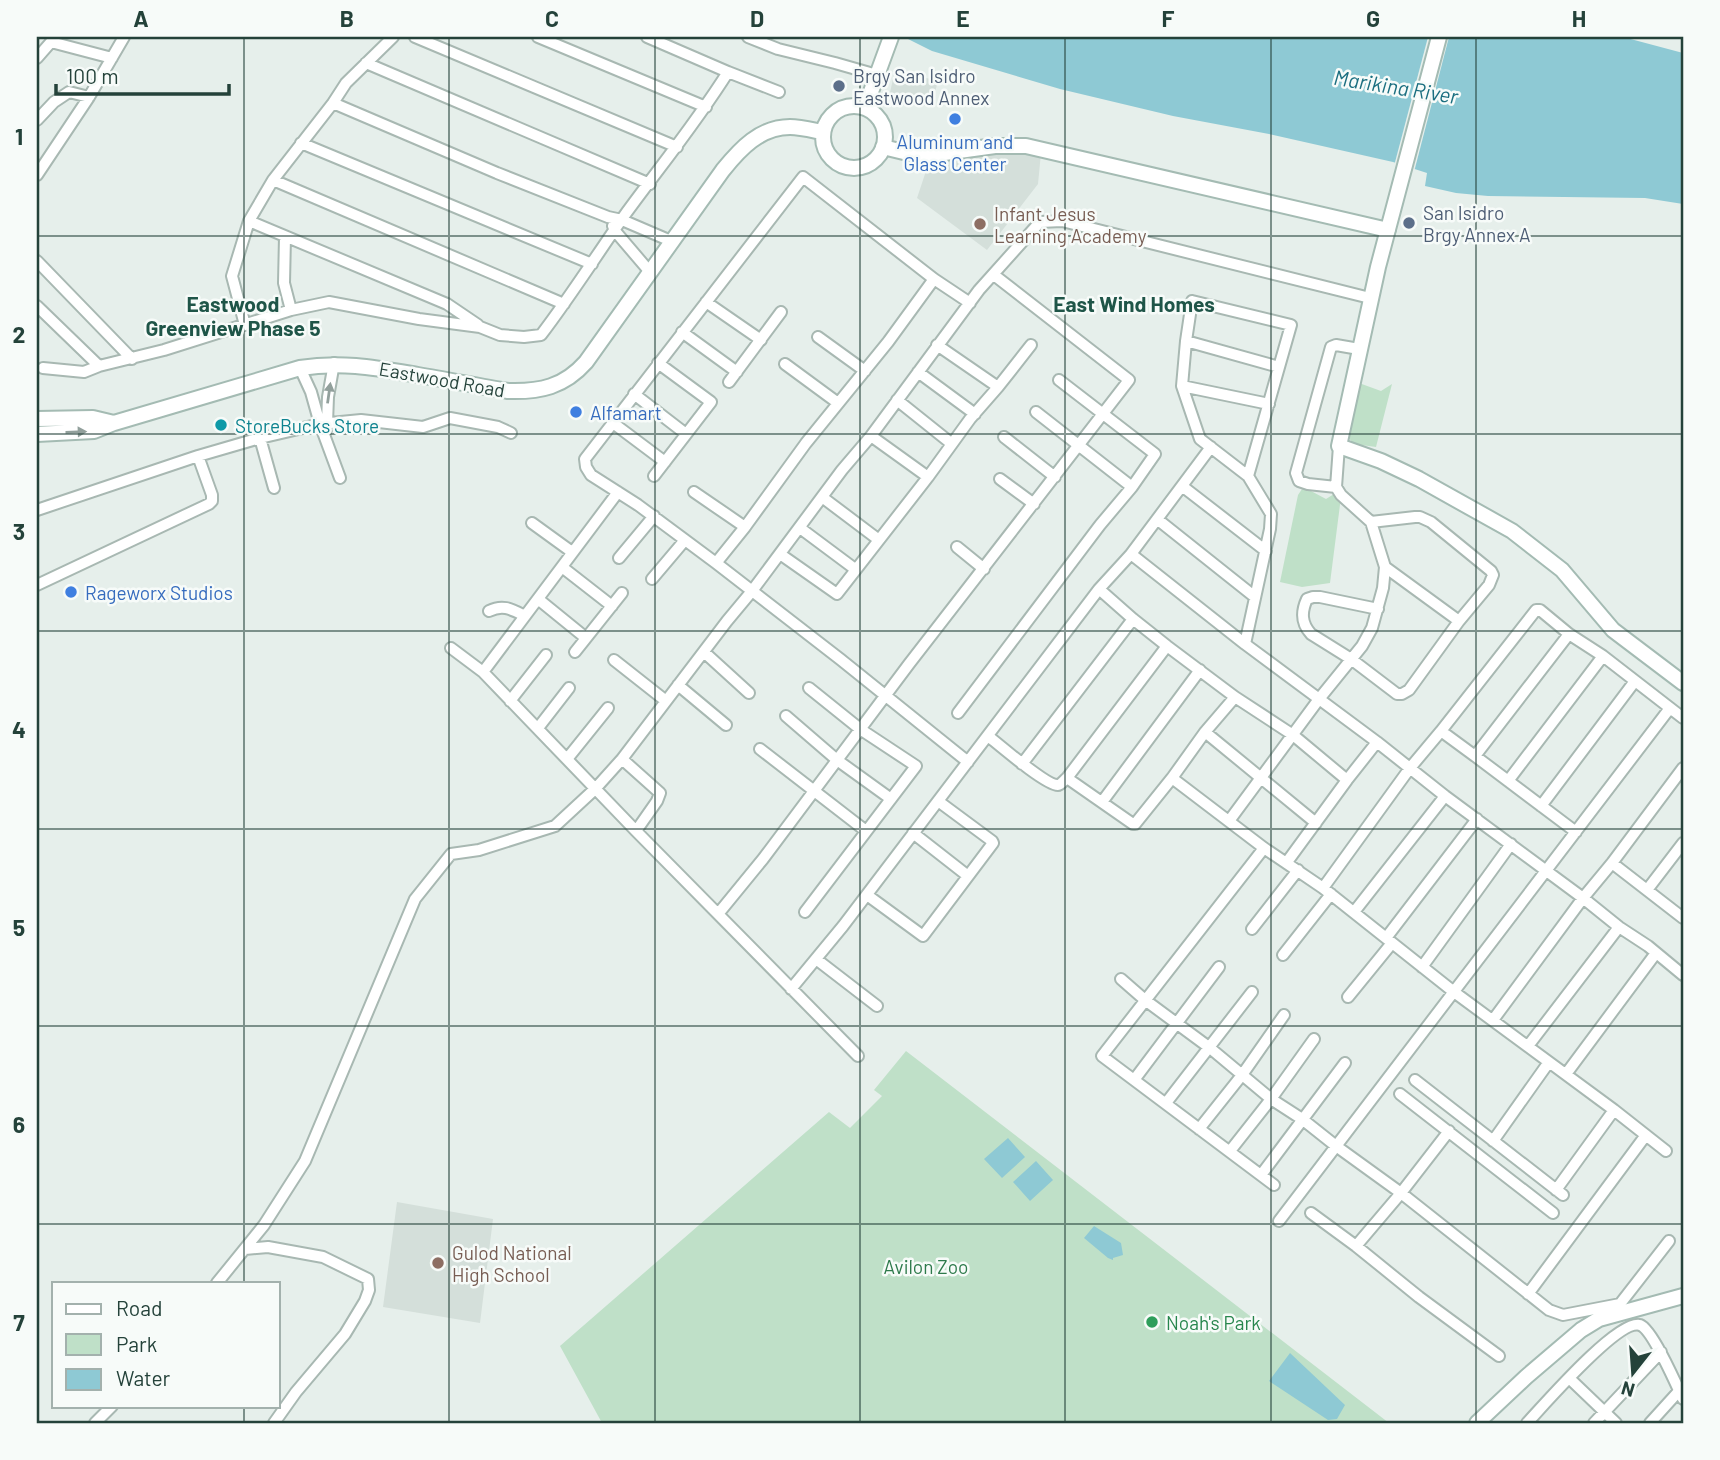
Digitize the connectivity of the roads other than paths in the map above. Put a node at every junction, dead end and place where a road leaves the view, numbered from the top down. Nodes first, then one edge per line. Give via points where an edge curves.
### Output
1 (124, 37) edge
2 (393, 37) edge
3 (415, 37) edge
4 (538, 37) edge
5 (647, 37) edge
6 (748, 37) edge
7 (891, 37) edge
8 (1438, 37) edge
9 (37, 58) edge
10 (112, 58) junction
11 (366, 63) junction
12 (728, 72) junction
13 (877, 75) junction
14 (779, 92) dead end
15 (89, 97) junction
16 (333, 103) junction
17 (706, 107) junction
18 (866, 108) junction
19 (37, 120) edge
20 (822, 132) junction
21 (301, 144) junction
22 (677, 147) junction
23 (883, 147) junction
24 (38, 170) edge
25 (273, 180) junction
26 (650, 184) junction
27 (608, 217) junction
28 (622, 220) junction
29 (249, 221) junction
30 (1388, 230) junction
31 (615, 231) junction
32 (285, 237) junction
33 (671, 241) junction
34 (37, 261) edge
35 (592, 264) junction
36 (650, 272) junction
37 (994, 275) junction
38 (934, 279) junction
39 (1370, 298) junction
40 (706, 302) junction
41 (970, 303) junction
42 (564, 304) junction
43 (37, 306) edge
44 (291, 310) junction
45 (781, 312) dead end
46 (245, 325) junction
47 (480, 327) junction
48 (682, 332) junction
49 (818, 337) dead end
50 (761, 340) junction
51 (1186, 341) junction
52 (937, 345) junction
53 (1031, 345) dead end
54 (1359, 349) junction
55 (132, 359) junction
56 (334, 363) junction
57 (658, 363) junction
58 (785, 364) dead end
59 (99, 366) junction
60 (1279, 367) junction
61 (43, 368) dead end
62 (300, 368) junction
63 (865, 371) junction
64 (737, 372) junction
65 (918, 372) junction
66 (1059, 380) dead end
67 (729, 382) dead end
68 (1182, 386) junction
69 (998, 387) junction
70 (635, 394) junction
71 (897, 400) junction
72 (838, 403) junction
73 (1269, 404) junction
74 (1036, 412) dead end
75 (975, 414) junction
76 (1102, 414) junction
77 (37, 419) edge
78 (613, 422) junction
79 (114, 423) junction
80 (324, 427) junction
81 (511, 433) dead end
82 (37, 434) edge
83 (686, 434) junction
84 (871, 436) junction
85 (1004, 437) dead end
86 (260, 438) junction
87 (952, 444) junction
88 (1078, 446) junction
89 (1339, 446) junction
90 (1211, 447) junction
91 (198, 456) junction
92 (665, 462) junction
93 (654, 476) dead end
94 (1248, 476) junction
95 (928, 477) junction
96 (1055, 477) junction
97 (340, 478) dead end
98 (1000, 479) dead end
99 (1182, 486) junction
100 (1336, 487) junction
101 (274, 488) dead end
102 (1132, 488) junction
103 (618, 492) junction
104 (694, 492) dead end
105 (822, 497) junction
106 (1034, 504) junction
107 (37, 510) edge
108 (654, 516) junction
109 (1157, 519) junction
110 (1371, 522) junction
111 (532, 523) dead end
112 (745, 527) junction
113 (800, 528) junction
114 (685, 540) junction
115 (880, 540) junction
116 (957, 547) dead end
117 (1266, 551) junction
118 (572, 552) junction
119 (780, 554) junction
120 (1131, 554) junction
121 (619, 558) dead end
122 (716, 563) junction
123 (562, 567) junction
124 (1385, 567) junction
125 (855, 569) junction
126 (984, 569) junction
127 (653, 579) dead end
128 (37, 585) edge
129 (1099, 589) junction
130 (752, 592) junction
131 (622, 593) dead end
132 (1255, 597) junction
133 (538, 599) junction
134 (612, 606) junction
135 (1378, 609) junction
136 (489, 611) dead end
137 (525, 616) junction
138 (1133, 619) junction
139 (1459, 621) junction
140 (1569, 634) junction
141 (586, 638) junction
142 (1245, 644) junction
143 (1167, 646) junction
144 (451, 648) dead end
145 (575, 652) dead end
146 (704, 652) junction
147 (546, 655) dead end
148 (1603, 656) junction
149 (1351, 659) junction
150 (614, 660) dead end
151 (1200, 670) junction
152 (483, 672) junction
153 (1635, 681) junction
154 (1683, 683) edge
155 (678, 685) junction
156 (569, 688) dead end
157 (809, 688) dead end
158 (749, 693) dead end
159 (885, 696) junction
160 (1235, 697) junction
161 (1319, 699) junction
162 (510, 701) junction
163 (666, 701) junction
164 (608, 708) dead end
165 (1671, 708) junction
166 (958, 713) dead end
167 (786, 716) dead end
168 (1683, 718) edge
169 (726, 725) dead end
170 (538, 728) junction
171 (860, 729) junction
172 (1441, 731) junction
173 (1205, 732) junction
174 (1293, 735) junction
175 (988, 736) junction
176 (1377, 743) junction
177 (760, 749) dead end
178 (1475, 756) junction
179 (567, 759) junction
180 (622, 759) junction
181 (837, 760) junction
182 (968, 762) junction
183 (1022, 764) junction
184 (1410, 768) junction
185 (1683, 768) edge
186 (1067, 778) junction
187 (1172, 778) junction
188 (1261, 778) junction
189 (1347, 780) junction
190 (1508, 781) junction
191 (595, 789) junction
192 (814, 790) junction
193 (1446, 796) junction
194 (891, 799) junction
195 (938, 801) junction
196 (1102, 803) junction
197 (1541, 806) junction
198 (1477, 819) junction
199 (1229, 821) junction
200 (1316, 823) junction
201 (636, 831) junction
202 (866, 831) junction
203 (1576, 832) junction
204 (913, 833) junction
205 (1683, 843) edge
206 (1511, 844) junction
207 (1264, 848) junction
208 (1287, 862) junction
209 (1612, 863) junction
210 (1298, 870) junction
211 (1547, 870) junction
212 (968, 876) junction
213 (1647, 890) junction
214 (1327, 891) junction
215 (867, 895) junction
216 (1583, 898) junction
217 (805, 912) dead end
218 (1354, 912) junction
219 (718, 914) junction
220 (1683, 918) edge
221 (1619, 927) junction
222 (1252, 929) dead end
223 (1389, 940) junction
224 (1656, 953) junction
225 (1283, 955) dead end
226 (816, 959) junction
227 (1219, 967) dead end
228 (1422, 967) junction
229 (1683, 975) edge
230 (1121, 979) dead end
231 (791, 989) junction
232 (1252, 992) dead end
233 (1454, 992) junction
234 (1348, 997) dead end
235 (1145, 1000) junction
236 (877, 1006) dead end
237 (1284, 1016) dead end
238 (1493, 1020) junction
239 (1177, 1023) junction
240 (1314, 1039) dead end
241 (1528, 1046) junction
242 (1210, 1048) junction
243 (858, 1056) dead end
244 (1549, 1062) junction
245 (1345, 1063) dead end
246 (1566, 1074) junction
247 (1242, 1075) junction
248 (1134, 1080) junction
249 (1415, 1080) dead end
250 (1401, 1094) dead end
251 (1271, 1099) junction
252 (1166, 1104) junction
253 (1614, 1110) junction
254 (1302, 1119) junction
255 (1199, 1129) junction
256 (1449, 1131) junction
257 (1646, 1135) junction
258 (1493, 1140) junction
259 (1336, 1146) junction
260 (1230, 1151) junction
261 (1666, 1151) dead end
262 (1261, 1175) junction
263 (1274, 1185) dead end
264 (1401, 1193) junction
265 (1311, 1213) dead end
266 (1553, 1213) dead end
267 (1279, 1221) dead end
268 (1669, 1241) dead end
269 (1356, 1246) junction
270 (245, 1249) junction
271 (219, 1282) edge
272 (1528, 1294) junction
273 (1683, 1296) edge
274 (1661, 1352) junction
275 (1499, 1356) dead end
276 (1569, 1378) junction
277 (1681, 1395) edge
278 (110, 1408) edge
279 (1604, 1412) junction
280 (95, 1423) edge
281 (274, 1423) edge
282 (1477, 1423) edge
283 (1527, 1423) edge
284 (1594, 1423) edge
285 (1616, 1423) edge
286 (1650, 1423) edge

1 - 10 street
2 - 11 street
3 - 22 street
4 - 17 street
5 - 12 street
6 - 13 street
7 - 13 street
8 - 30 street
9 - 10 street via 51,43
10 - 15 street
11 - 16 street
11 - 26 street
12 - 14 street
12 - 17 street
13 - 18 street
15 - 19 street via 69,92
15 - 24 street
16 - 21 street
16 - 27 street
17 - 22 street
18 - 20 street via 840,108
18 - 23 street via 882,124
20 - 23 street via 826,152 844,166 868,164
20 - 33 street, Eastwood Road via 779,128 753,139 734,155
21 - 25 street
21 - 35 street
22 - 26 street
23 - 30 street via 930,155 1026,146
25 - 29 street
25 - 42 street
26 - 28 street
27 - 28 street
27 - 31 street
28 - 31 street
28 - 33 street
29 - 32 street
29 - 46 street via 232,276
30 - 39 street
31 - 35 street
31 - 36 street
32 - 44 street via 284,283
32 - 47 street via 447,304
33 - 36 street, Eastwood Road
34 - 55 street
35 - 42 street
36 - 56 street, Eastwood Road via 578,372 544,389 508,391
37 - 39 street via 1040,222 1062,221
37 - 41 street
37 - 76 street via 1129,380
38 - 40 street via 803,177
38 - 41 street
38 - 63 street
39 - 54 street
40 - 48 street
40 - 50 street
41 - 52 street
42 - 47 street via 541,335 500,335
43 - 59 street
44 - 46 street
44 - 47 street via 329,302
45 - 50 street
46 - 55 street
48 - 57 street
48 - 64 street
49 - 63 street
50 - 64 street
51 - 60 street
51 - 60 street via 1192,301 1291,325
51 - 68 street
52 - 65 street
52 - 69 street
53 - 69 street
54 - 89 street
54 - 100 street via 1331,347 1296,473 1299,481
55 - 59 street
56 - 62 street, Eastwood Road
80 -> 56 street
57 - 70 street
57 - 83 street via 711,401
58 - 72 street
59 - 61 street via 84,372
60 - 73 street
62 - 79 street, Eastwood Road
62 - 80 street
63 - 72 street
64 - 67 street
65 - 71 street
65 - 75 street
66 - 76 street
68 - 73 street
68 - 90 street via 1200,439
69 - 75 street
70 - 78 street
70 - 83 street
71 - 84 street
71 - 87 street
72 - 112 street
73 - 94 street
74 - 88 street
75 - 87 street
76 - 88 street
76 - 102 street via 1155,454
77 - 79 street, Eastwood Road via 93,418
78 - 92 street
78 - 103 street via 585,459 592,475
82 -> 79 street, Eastwood Road via 94,431
80 - 81 street via 361,420 423,427 450,418
80 - 86 street
80 - 97 street
83 - 92 street
84 - 95 street
84 - 105 street
85 - 96 street
86 - 91 street
86 - 101 street
87 - 95 street
88 - 96 street
88 - 102 street
89 - 100 street
89 - 154 street via 1419,479 1512,531 1562,570 1613,630
90 - 94 street
90 - 99 street
91 - 107 street
91 - 128 street via 212,501
92 - 93 street
94 - 117 street via 1271,514
95 - 115 street
96 - 106 street
98 - 106 street
99 - 109 street
99 - 117 street
100 - 110 street
102 - 166 street
103 - 108 street
103 - 118 street
104 - 112 street
105 - 113 street
105 - 115 street
106 - 126 street
108 - 114 street
108 - 121 street
109 - 120 street
109 - 132 street
110 - 124 street
110 - 139 street via 1420,517 1491,570 1489,584
111 - 118 street
112 - 122 street
113 - 119 street
113 - 125 street
114 - 122 street
114 - 127 street
115 - 125 street
116 - 126 street
117 - 132 street
118 - 123 street
119 - 125 street via 837,594
119 - 130 street
120 - 129 street
120 - 142 street
122 - 130 street
123 - 133 street
123 - 134 street
124 - 135 street
124 - 139 street
126 - 159 street
129 - 138 street
129 - 175 street
130 - 146 street
130 - 159 street
131 - 134 street
132 - 142 street
133 - 137 street
133 - 141 street
134 - 141 street
135 - 149 street via 1372,628
135 - 149 street via 1320,597 1307,599 1302,609 1306,628
136 - 137 street via 507,606
137 - 152 street
138 - 143 street
138 - 183 street
139 - 149 street via 1402,694
140 - 148 street
140 - 172 street via 1536,610
140 - 178 street
141 - 145 street
142 - 161 street
143 - 151 street
143 - 186 street
144 - 152 street
146 - 155 street
146 - 158 street
147 - 162 street
148 - 153 street
148 - 190 street
149 - 161 street
150 - 163 street
151 - 160 street
151 - 196 street
152 - 162 street
153 - 165 street
153 - 197 street
155 - 163 street
155 - 169 street
156 - 170 street
157 - 171 street
159 - 171 street
159 - 182 street
160 - 173 street
160 - 174 street
161 - 174 street
161 - 176 street
162 - 170 street
163 - 180 street
164 - 179 street
165 - 168 street
165 - 203 street
167 - 181 street
170 - 179 street
171 - 181 street
171 - 194 street via 916,766
172 - 178 street
172 - 184 street
173 - 187 street
173 - 188 street
174 - 188 street
174 - 189 street
175 - 182 street
175 - 183 street
176 - 184 street
176 - 189 street
177 - 192 street
178 - 190 street
179 - 191 street
180 - 191 street
180 - 201 street via 660,793
181 - 192 street
181 - 194 street
182 - 195 street
183 - 186 street via 1054,784
184 - 193 street
184 - 214 street
185 - 209 street
186 - 196 street
187 - 196 street via 1135,824
187 - 199 street
188 - 199 street
188 - 200 street
189 - 200 street
190 - 197 street
191 - 201 street
191 - 270 street via 555,826 451,854 415,899 305,1161
192 - 202 street
192 - 219 street
193 - 198 street
193 - 218 street
194 - 202 street
195 - 204 street
195 - 212 street via 993,842
197 - 203 street
198 - 206 street
198 - 223 street
199 - 207 street
200 - 208 street
201 - 219 street
202 - 217 street
203 - 211 street
204 - 212 street
204 - 215 street
205 - 213 street
206 - 211 street
206 - 228 street
207 - 208 street
207 - 235 street
208 - 210 street
209 - 213 street
209 - 216 street
210 - 214 street
210 - 222 street
211 - 216 street
211 - 233 street
212 - 215 street via 922,936
213 - 220 street
214 - 218 street
214 - 225 street
215 - 226 street
216 - 221 street
216 - 238 street
218 - 223 street
219 - 231 street
221 - 224 street
221 - 241 street
223 - 228 street
223 - 234 street
224 - 229 street
224 - 246 street
226 - 231 street
226 - 236 street
227 - 239 street
228 - 233 street
230 - 235 street
231 - 243 street
232 - 242 street
233 - 238 street
233 - 259 street
235 - 239 street
235 - 248 street via 1102,1056
237 - 247 street
238 - 241 street
239 - 242 street
239 - 248 street
240 - 251 street
241 - 244 street
242 - 247 street
242 - 252 street
244 - 246 street
244 - 258 street
245 - 254 street
246 - 253 street
247 - 251 street
247 - 255 street
248 - 252 street
249 - 258 street
250 - 256 street
251 - 254 street
251 - 260 street
252 - 255 street
253 - 257 street
253 - 258 street via 1559,1193
254 - 259 street
254 - 262 street
255 - 260 street
256 - 264 street
256 - 266 street
257 - 261 street
257 - 272 street
259 - 264 street
259 - 267 street
260 - 262 street
262 - 263 street
264 - 269 street
264 - 272 street
265 - 269 street
268 - 272 street via 1617,1305 1563,1315
269 - 275 street
270 - 271 street
270 - 281 street via 268,1247 323,1257 368,1279 365,1301 345,1334
273 - 282 street via 1599,1319 1581,1330
274 - 276 street via 1645,1329 1634,1325 1612,1337
274 - 277 street
274 - 279 street
276 - 279 street
276 - 283 street
277 - 286 street
278 - 280 street
279 - 284 street
279 - 285 street

